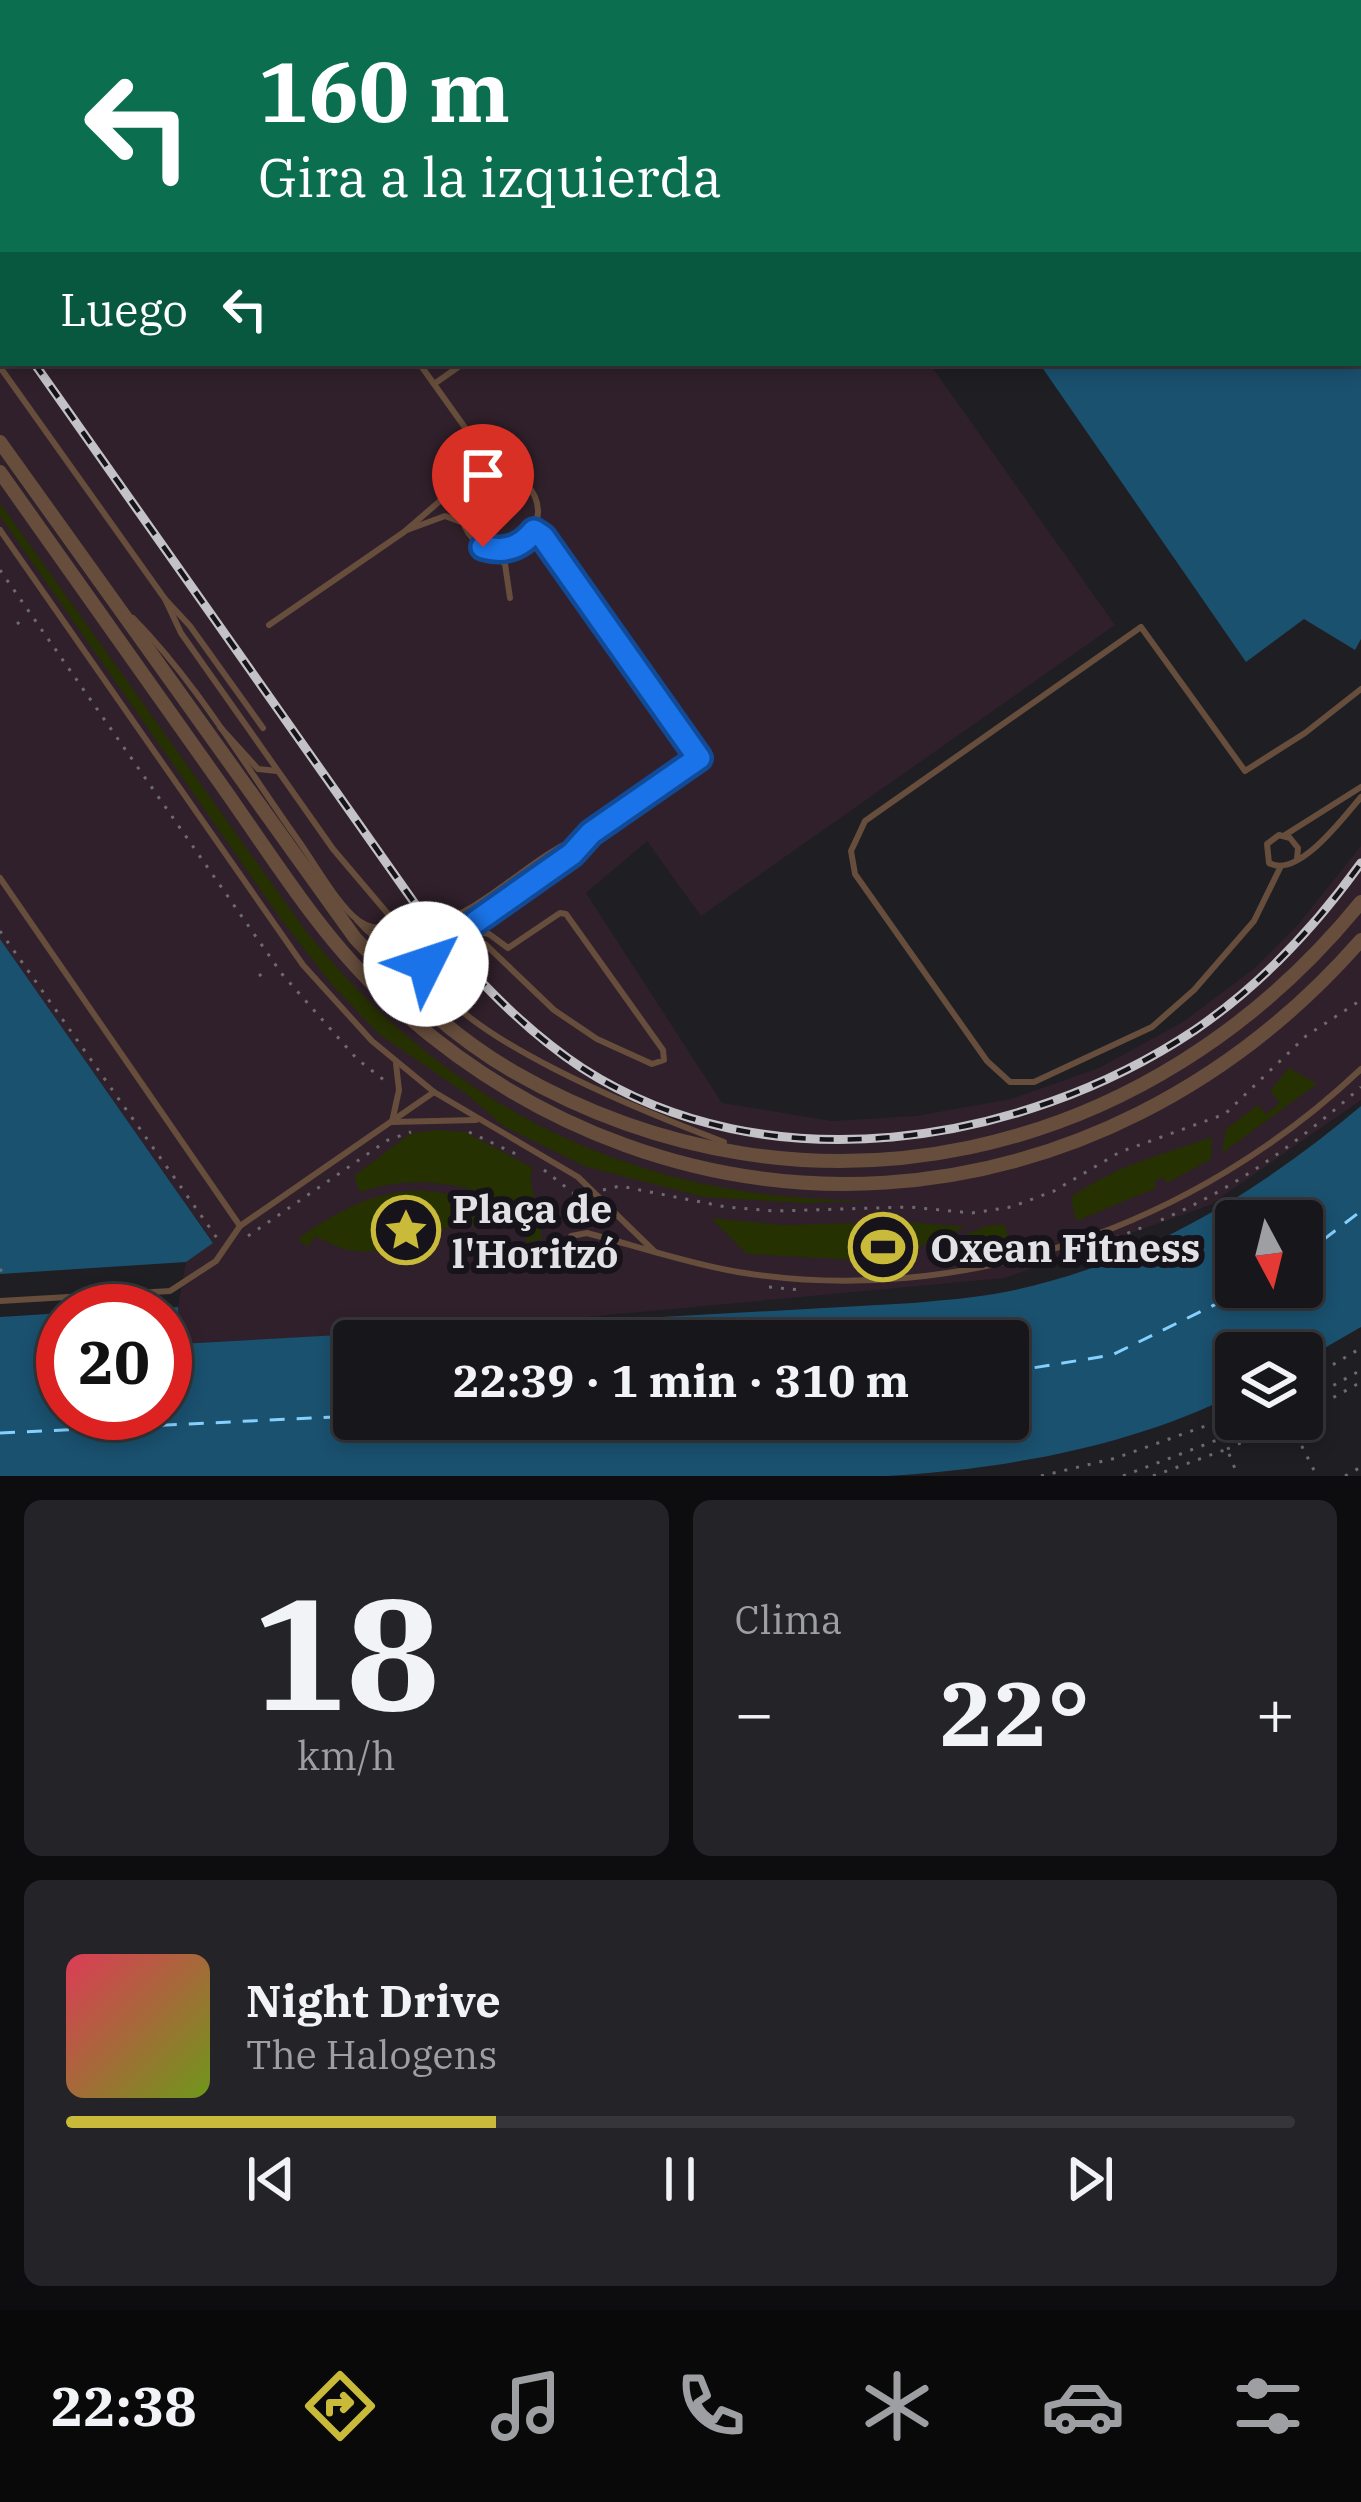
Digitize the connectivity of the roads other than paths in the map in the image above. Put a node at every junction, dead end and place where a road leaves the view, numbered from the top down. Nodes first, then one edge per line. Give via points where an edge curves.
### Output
1 (421, 366) edge
2 (460, 366) edge
3 (0, 367) edge
4 (434, 385) junction
5 (0, 442) edge
6 (0, 472) edge
7 (488, 476) junction
8 (476, 482) junction
9 (463, 525) junction
10 (0, 530) edge
11 (534, 531) junction
12 (404, 532) junction
13 (483, 547) junction
14 (101, 585) junction
15 (510, 598) dead end
16 (165, 599) junction
17 (269, 626) dead end
18 (1361, 689) edge
19 (213, 721) junction
20 (263, 728) dead end
21 (278, 770) junction
22 (1361, 787) edge
23 (1361, 796) edge
24 (591, 833) junction
25 (1285, 836) junction
26 (1297, 859) junction
27 (1280, 868) junction
28 (0, 878) edge
29 (1361, 902) edge
30 (470, 907) junction
31 (479, 919) junction
32 (357, 920) junction
33 (400, 929) junction
34 (460, 933) junction
35 (1361, 940) edge
36 (438, 944) junction
37 (427, 958) junction
38 (395, 1061) junction
39 (1361, 1069) edge
40 (434, 1092) junction
41 (479, 1120) junction
42 (392, 1122) junction
43 (755, 1154) junction
44 (240, 1226) junction
45 (564, 1252) dead end
46 (655, 1252) junction
47 (0, 1301) edge

1 - 4 lane
2 - 4 lane
3 - 16 lane
4 - 7 lane via 481,450
5 - 14 street
6 - 35 street via 290,883 371,982 484,1075 636,1149 756,1177 855,1183 1032,1158 1198,1084 1287,1018
7 - 8 lane
7 - 11 lane via 513,476 532,491
8 - 9 lane via 462,502
8 - 12 lane via 455,488
9 - 12 lane via 445,516
9 - 13 lane
10 - 38 lane via 303,965
11 - 13 lane via 506,550
11 - 24 lane via 699,758
12 - 17 lane
13 - 15 lane via 505,564
14 - 19 lane via 169,654
14 - 43 street via 334,912 426,1009 514,1071 578,1103 696,1144
16 - 20 lane
16 - 21 lane
18 - 27 lane via 1245,771 1141,627 865,821 851,850 856,874 1010,1082 1034,1082 1152,1028 1254,921
19 - 21 lane via 258,769
19 - 32 lane
21 - 33 lane
22 - 25 lane
23 - 26 lane via 1327,838
24 - 30 lane via 563,842
24 - 31 lane
25 - 26 lane via 1295,842
25 - 27 lane via 1265,850
26 - 27 lane
28 - 44 lane
29 - 43 street via 1228,1034 1083,1114 908,1157
30 - 31 lane
30 - 33 lane
31 - 34 lane
32 - 33 lane
32 - 37 lane via 380,944
33 - 36 lane
34 - 36 lane
34 - 37 lane via 482,932 508,948 566,914 664,1060 652,1064 597,1039 485,944
36 - 37 lane
37 - 43 lane via 441,992 528,1055
38 - 40 lane
38 - 42 lane
39 - 46 lane via 1302,1120 1192,1192 1030,1256 850,1281 741,1273
40 - 41 lane
40 - 42 lane
41 - 42 lane
41 - 46 lane via 578,1177
42 - 44 lane
44 - 47 lane via 216,1261 170,1291
45 - 46 lane via 579,1232

